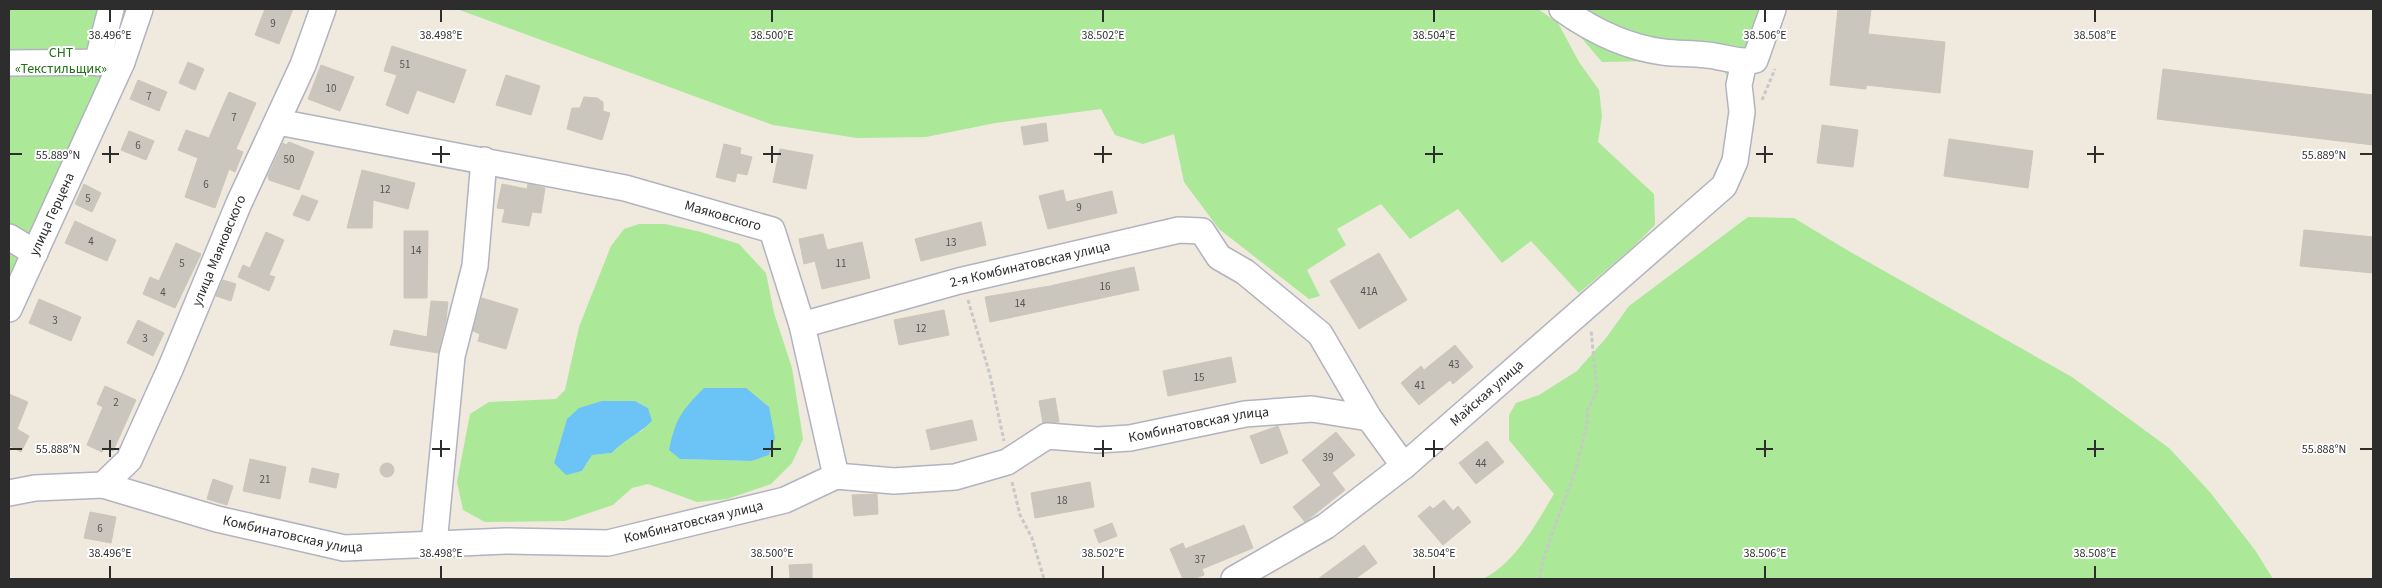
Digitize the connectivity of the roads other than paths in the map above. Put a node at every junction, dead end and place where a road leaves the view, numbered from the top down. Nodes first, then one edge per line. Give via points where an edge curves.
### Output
1 (111, 9) edge
2 (140, 9) edge
3 (323, 9) edge
4 (1562, 9) edge
5 (1773, 9) edge
6 (122, 62) junction
7 (1744, 62) junction
8 (9, 63) edge
9 (97, 63) junction
10 (278, 122) junction
11 (484, 160) junction
12 (9, 237) edge
13 (35, 253) junction
14 (9, 310) edge
15 (802, 325) junction
16 (1369, 418) junction
17 (1404, 466) junction
18 (836, 476) junction
19 (103, 485) junction
20 (9, 493) edge
21 (434, 544) junction
22 (1234, 579) edge

1 - 9 street
2 - 6 street, улица Герцена
3 - 10 street, улица Маяковского via 304,64
4 - 7 street via 1592,30 1625,44
5 - 7 street via 1755,60
6 - 9 street
6 - 13 street, улица Герцена
7 - 17 street, Майская улица via 1739,85 1742,112 1735,161 1724,186
8 - 9 street
10 - 11 street, Маяковского
10 - 19 street, улица Маяковского via 129,460
11 - 15 street, Маяковского via 625,188 772,230
11 - 21 street via 475,266 452,356
12 - 13 street
13 - 14 street, улица Герцена
15 - 16 street, 2-я Комбинатовская улица via 962,280 1179,230 1202,231 1219,257 1244,272 1320,334
15 - 18 street, Маяковского
16 - 17 street
16 - 18 street, Комбинатовская улица via 1312,409 1245,414 1130,438 1098,440 1047,436 1007,462 955,477 894,481
17 - 22 street, Майская улица via 1326,526
18 - 21 street, Комбинатовская улица via 785,500 608,543 506,541
19 - 20 street, Комбинатовская улица via 35,488
19 - 21 street, Комбинатовская улица via 217,519 344,548

